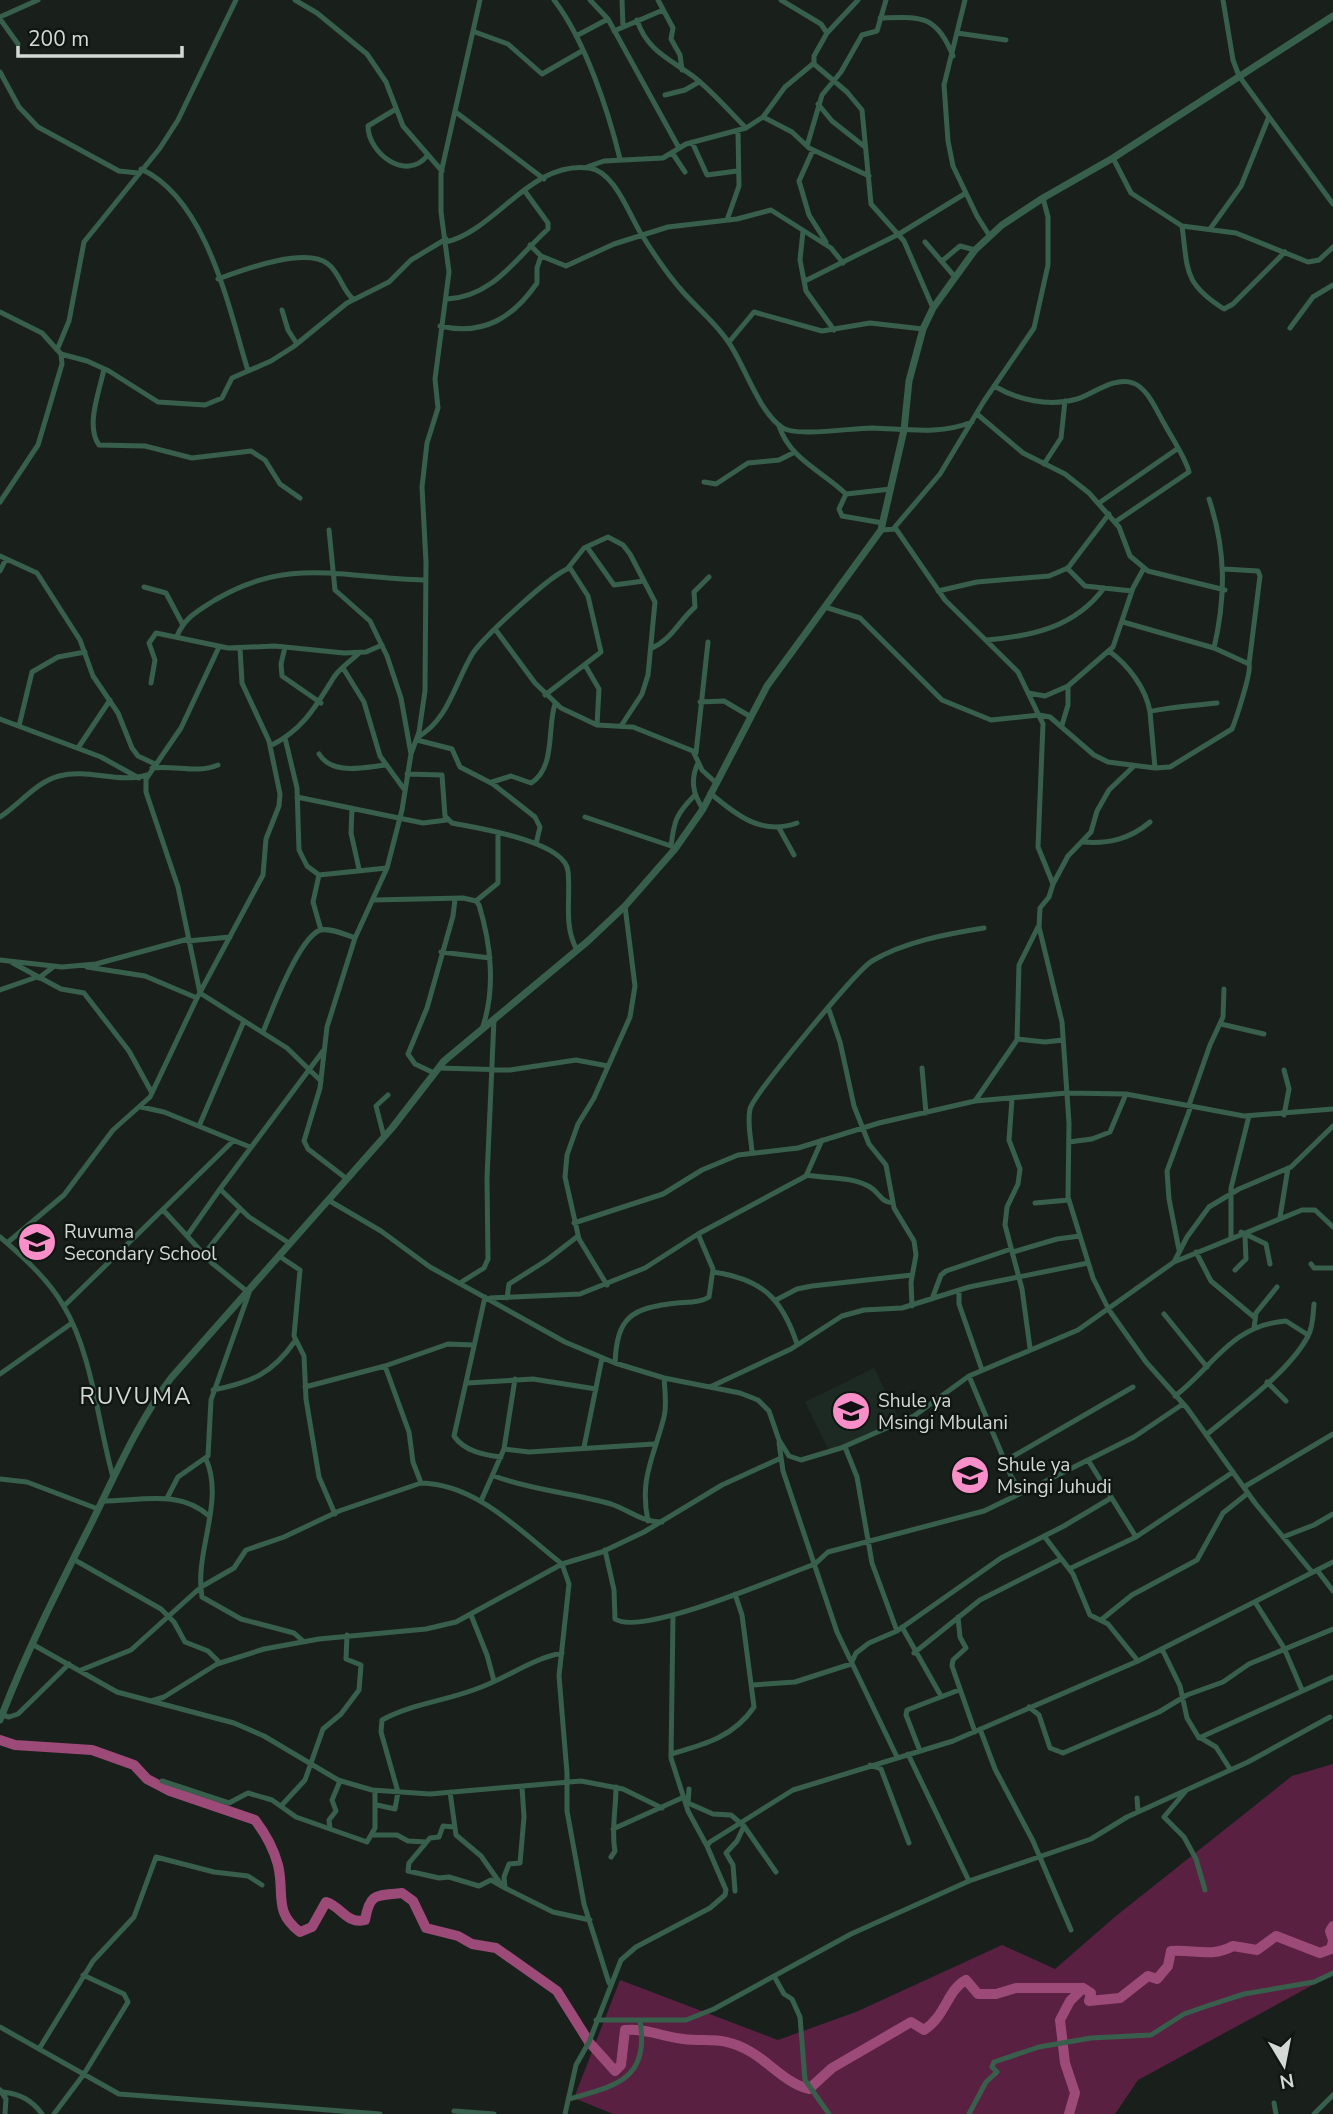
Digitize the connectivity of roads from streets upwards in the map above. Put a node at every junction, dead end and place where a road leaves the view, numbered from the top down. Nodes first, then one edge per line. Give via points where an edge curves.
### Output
1 (38, 0) edge
2 (236, 0) edge
3 (295, 0) edge
4 (480, 0) edge
5 (554, 0) edge
6 (590, 0) edge
7 (622, 0) edge
8 (658, 0) edge
9 (781, 0) edge
10 (858, 0) edge
11 (886, 0) edge
12 (965, 0) edge
13 (1223, 0) edge
14 (0, 7) edge
15 (663, 10) junction
16 (1333, 16) edge
17 (1, 17) edge
18 (880, 18) junction
19 (608, 19) junction
20 (637, 20) junction
21 (623, 27) junction
22 (614, 31) junction
23 (475, 32) junction
24 (827, 33) junction
25 (957, 33) junction
26 (576, 36) junction
27 (1006, 40) dead end
28 (18, 44) dead end
29 (582, 51) junction
30 (953, 56) junction
31 (814, 63) junction
32 (682, 70) junction
33 (0, 72) edge
34 (1239, 76) junction
35 (834, 81) junction
36 (699, 82) junction
37 (665, 95) dead end
38 (818, 104) junction
39 (396, 109) junction
40 (457, 113) junction
41 (763, 117) junction
42 (1268, 119) junction
43 (746, 128) junction
44 (738, 131) junction
45 (692, 142) junction
46 (680, 148) junction
47 (810, 148) junction
48 (867, 149) junction
49 (673, 154) junction
50 (427, 156) junction
51 (1113, 158) junction
52 (620, 159) junction
53 (586, 167) junction
54 (140, 171) junction
55 (442, 171) junction
56 (737, 171) junction
57 (685, 172) dead end
58 (869, 176) junction
59 (544, 179) junction
60 (524, 190) junction
61 (966, 193) junction
62 (1043, 198) junction
63 (1333, 204) edge
64 (727, 220) junction
65 (1182, 226) junction
66 (1209, 229) junction
67 (803, 231) junction
68 (899, 234) junction
69 (989, 235) junction
70 (643, 237) junction
71 (446, 241) junction
72 (925, 242) dead end
73 (530, 245) junction
74 (828, 246) junction
75 (1333, 247) edge
76 (975, 250) junction
77 (1285, 252) junction
78 (541, 256) junction
79 (943, 261) junction
80 (844, 263) junction
81 (955, 277) junction
82 (219, 279) junction
83 (805, 281) junction
84 (1333, 285) edge
85 (353, 299) junction
86 (447, 299) junction
87 (933, 308) junction
88 (282, 310) dead end
89 (0, 312) edge
90 (440, 326) junction
91 (1290, 328) dead end
92 (923, 329) junction
93 (834, 330) junction
94 (729, 342) junction
95 (297, 344) junction
96 (59, 352) junction
97 (104, 369) junction
98 (248, 371) junction
99 (994, 386) junction
100 (1065, 401) junction
101 (977, 414) junction
102 (972, 422) junction
103 (778, 424) junction
104 (904, 430) junction
105 (1177, 449) junction
106 (793, 453) junction
107 (1044, 464) junction
108 (704, 482) dead end
109 (891, 489) junction
110 (846, 494) junction
111 (300, 498) dead end
112 (1209, 499) dead end
113 (0, 502) edge
114 (1099, 503) junction
115 (1109, 514) junction
116 (1115, 522) junction
117 (882, 526) junction
118 (894, 528) junction
119 (329, 530) dead end
120 (587, 547) junction
121 (3, 557) edge
122 (568, 568) junction
123 (1067, 568) junction
124 (1144, 568) junction
125 (1224, 569) junction
126 (0, 571) edge
127 (332, 571) junction
128 (709, 577) dead end
129 (424, 580) junction
130 (644, 581) junction
131 (144, 587) dead end
132 (1104, 588) junction
133 (1225, 590) junction
134 (938, 591) junction
135 (1132, 591) junction
136 (825, 607) junction
137 (1123, 622) junction
138 (183, 625) junction
139 (495, 629) junction
140 (177, 636) junction
141 (986, 640) junction
142 (708, 642) dead end
143 (382, 645) junction
144 (219, 647) junction
145 (285, 647) junction
146 (240, 648) junction
147 (652, 648) junction
148 (1214, 648) junction
149 (1109, 651) junction
150 (85, 652) junction
151 (359, 653) junction
152 (1249, 664) junction
153 (584, 665) junction
154 (343, 668) junction
155 (150, 683) dead end
156 (1068, 686) junction
157 (1028, 693) junction
158 (545, 695) junction
159 (110, 700) junction
160 (700, 702) junction
161 (321, 703) junction
162 (1217, 703) dead end
163 (555, 704) junction
164 (1150, 712) junction
165 (1039, 715) junction
166 (751, 717) junction
167 (0, 719) edge
168 (597, 725) junction
169 (1062, 725) junction
170 (19, 726) junction
171 (621, 726) junction
172 (285, 738) junction
173 (417, 738) junction
174 (270, 746) junction
175 (78, 748) junction
176 (696, 753) junction
177 (319, 754) dead end
178 (411, 754) junction
179 (698, 763) junction
180 (218, 765) dead end
181 (386, 765) junction
182 (154, 766) junction
183 (1134, 766) junction
184 (1155, 768) junction
185 (407, 774) junction
186 (147, 775) junction
187 (137, 778) junction
188 (490, 782) junction
189 (715, 782) junction
190 (146, 789) junction
191 (404, 789) junction
192 (710, 793) junction
193 (695, 795) junction
194 (297, 797) junction
195 (352, 808) junction
196 (703, 809) junction
197 (0, 817) edge
198 (400, 817) junction
199 (585, 817) dead end
200 (447, 820) junction
201 (1150, 822) dead end
202 (797, 823) dead end
203 (779, 828) junction
204 (498, 833) junction
205 (1083, 842) junction
206 (536, 844) junction
207 (673, 848) junction
208 (794, 855) dead end
209 (387, 868) junction
210 (359, 869) junction
211 (319, 874) junction
212 (1053, 884) junction
213 (455, 899) junction
214 (373, 900) junction
215 (476, 901) junction
216 (625, 906) junction
217 (1039, 925) junction
218 (984, 928) dead end
219 (321, 930) junction
220 (230, 937) junction
221 (355, 938) junction
222 (188, 940) junction
223 (577, 950) junction
224 (442, 952) junction
225 (490, 958) junction
226 (0, 960) edge
227 (11, 962) junction
228 (81, 966) junction
229 (53, 967) junction
230 (38, 978) junction
231 (1224, 989) dead end
232 (0, 990) edge
233 (199, 996) junction
234 (829, 1010) junction
235 (494, 1018) junction
236 (244, 1020) junction
237 (1220, 1024) junction
238 (482, 1029) junction
239 (262, 1032) junction
240 (1264, 1034) dead end
241 (1017, 1039) junction
242 (1063, 1040) junction
243 (323, 1051) junction
244 (608, 1066) junction
245 (309, 1068) junction
246 (922, 1068) dead end
247 (1284, 1070) dead end
248 (436, 1071) junction
249 (492, 1071) junction
250 (321, 1082) junction
251 (152, 1093) junction
252 (1067, 1093) junction
253 (1126, 1094) junction
254 (388, 1095) dead end
255 (1012, 1099) junction
256 (975, 1101) junction
257 (1190, 1105) junction
258 (141, 1107) junction
259 (1333, 1110) edge
260 (926, 1113) junction
261 (1284, 1115) junction
262 (1249, 1116) junction
263 (200, 1126) junction
264 (1333, 1126) edge
265 (863, 1128) junction
266 (384, 1137) junction
267 (822, 1140) junction
268 (233, 1141) junction
269 (1069, 1142) junction
270 (250, 1147) junction
271 (751, 1152) junction
272 (1288, 1168) junction
273 (807, 1175) junction
274 (347, 1179) junction
275 (220, 1189) junction
276 (1231, 1193) junction
277 (328, 1200) junction
278 (1069, 1200) junction
279 (893, 1202) junction
280 (1035, 1203) dead end
281 (240, 1209) junction
282 (164, 1211) junction
283 (1333, 1211) edge
284 (1324, 1216) junction
285 (1280, 1217) junction
286 (574, 1223) junction
287 (1333, 1227) edge
288 (698, 1234) junction
289 (1243, 1234) junction
290 (187, 1236) junction
291 (578, 1236) junction
292 (1080, 1236) junction
293 (0, 1237) edge
294 (1231, 1237) junction
295 (7, 1243) junction
296 (289, 1243) junction
297 (1012, 1250) junction
298 (1179, 1250) junction
299 (1196, 1252) junction
300 (204, 1254) junction
301 (279, 1256) junction
302 (1174, 1262) junction
303 (1088, 1263) junction
304 (1270, 1264) dead end
305 (1311, 1264) dead end
306 (1333, 1268) edge
307 (1235, 1270) dead end
308 (713, 1272) junction
309 (912, 1275) junction
310 (1020, 1278) junction
311 (460, 1283) junction
312 (607, 1285) junction
313 (1277, 1287) dead end
314 (960, 1290) junction
315 (249, 1293) junction
316 (486, 1298) junction
317 (507, 1298) junction
318 (932, 1299) junction
319 (776, 1300) junction
320 (1314, 1304) dead end
321 (64, 1306) junction
322 (912, 1306) junction
323 (1110, 1310) junction
324 (1164, 1314) dead end
325 (1254, 1317) junction
326 (72, 1323) junction
327 (1254, 1328) junction
328 (1308, 1335) junction
329 (295, 1341) junction
330 (797, 1344) junction
331 (473, 1345) junction
332 (1030, 1348) junction
333 (602, 1358) junction
334 (615, 1363) junction
335 (385, 1366) junction
336 (1207, 1367) junction
337 (982, 1370) junction
338 (0, 1374) edge
339 (969, 1376) junction
340 (664, 1378) junction
341 (515, 1380) junction
342 (1268, 1382) junction
343 (467, 1383) junction
344 (304, 1387) junction
345 (710, 1387) junction
346 (1133, 1387) dead end
347 (596, 1389) junction
348 (214, 1390) junction
349 (1175, 1396) junction
350 (1286, 1401) dead end
351 (1183, 1405) junction
352 (1333, 1434) edge
353 (1206, 1435) junction
354 (779, 1440) junction
355 (654, 1444) junction
356 (584, 1447) junction
357 (845, 1447) junction
358 (504, 1448) junction
359 (501, 1457) junction
360 (781, 1458) junction
361 (206, 1459) junction
362 (1088, 1460) junction
363 (1005, 1461) junction
364 (1233, 1472) junction
365 (494, 1476) junction
366 (113, 1477) junction
367 (0, 1479) edge
368 (421, 1483) junction
369 (1038, 1485) junction
370 (1246, 1490) junction
371 (167, 1498) junction
372 (1111, 1498) junction
373 (481, 1501) junction
374 (100, 1505) junction
375 (335, 1514) junction
376 (1333, 1514) edge
377 (209, 1516) junction
378 (648, 1521) junction
379 (663, 1521) junction
380 (1044, 1536) junction
381 (1283, 1536) junction
382 (1136, 1537) junction
383 (871, 1541) junction
384 (605, 1550) junction
385 (74, 1559) junction
386 (1061, 1559) junction
387 (1333, 1562) edge
388 (562, 1564) junction
389 (815, 1564) junction
390 (1069, 1569) junction
391 (1315, 1571) junction
392 (201, 1587) junction
393 (1333, 1591) edge
394 (735, 1594) junction
395 (1255, 1602) junction
396 (471, 1615) junction
397 (673, 1616) junction
398 (169, 1617) junction
399 (958, 1617) junction
400 (1101, 1620) junction
401 (900, 1629) junction
402 (1333, 1629) edge
403 (346, 1636) junction
404 (303, 1641) junction
405 (32, 1644) junction
406 (1284, 1648) junction
407 (1162, 1649) junction
408 (562, 1653) junction
409 (914, 1653) junction
410 (1138, 1661) junction
411 (220, 1663) junction
412 (69, 1664) junction
413 (851, 1664) junction
414 (80, 1670) junction
415 (1333, 1677) edge
416 (494, 1681) junction
417 (753, 1685) junction
418 (959, 1690) junction
419 (1302, 1690) junction
420 (941, 1696) junction
421 (1181, 1698) junction
422 (151, 1701) junction
423 (1029, 1707) junction
424 (1330, 1717) dead end
425 (1, 1718) edge
426 (977, 1731) junction
427 (1201, 1738) junction
428 (920, 1751) junction
429 (671, 1754) junction
430 (908, 1754) junction
431 (897, 1758) junction
432 (312, 1764) junction
433 (870, 1765) junction
434 (1230, 1769) junction
435 (162, 1781) dead end
436 (340, 1781) junction
437 (565, 1781) junction
438 (522, 1787) junction
439 (616, 1787) junction
440 (1188, 1789) junction
441 (689, 1790) dead end
442 (376, 1791) junction
443 (398, 1792) junction
444 (450, 1792) junction
445 (684, 1797) junction
446 (1138, 1798) dead end
447 (377, 1805) junction
448 (281, 1806) junction
449 (662, 1808) junction
450 (1138, 1812) junction
451 (742, 1824) junction
452 (454, 1827) junction
453 (330, 1828) junction
454 (613, 1829) junction
455 (373, 1835) junction
456 (426, 1842) junction
457 (909, 1843) dead end
458 (707, 1846) junction
459 (611, 1857) dead end
460 (1041, 1857) junction
461 (776, 1872) dead end
462 (736, 1881) junction
463 (969, 1881) junction
464 (262, 1885) dead end
465 (743, 1887) dead end
466 (505, 1888) junction
467 (1205, 1890) dead end
468 (734, 1891) dead end
469 (590, 1920) junction
470 (1071, 1930) dead end
471 (1333, 1973) edge
472 (83, 1975) junction
473 (774, 1976) junction
474 (610, 1983) junction
475 (596, 2020) junction
476 (640, 2021) junction
477 (0, 2027) edge
478 (39, 2049) junction
479 (84, 2074) junction
480 (2, 2091) edge
481 (246, 2095) dead end
482 (1333, 2095) edge
483 (569, 2099) junction
484 (255, 2102) junction
485 (1274, 2103) dead end
486 (454, 2111) dead end
487 (5, 2114) edge
488 (42, 2114) edge
489 (54, 2114) edge
490 (380, 2114) edge
491 (494, 2114) edge
492 (565, 2114) edge
493 (829, 2114) edge
494 (969, 2114) edge
495 (1276, 2114) edge
496 (1314, 2114) edge

1 - 17 street
2 - 54 street via 178,120
3 - 39 street via 367,54 386,82
4 - 23 street
5 - 26 street
6 - 19 street
7 - 21 street
8 - 15 street
9 - 24 street via 821,24
10 - 24 street
11 - 18 street
12 - 25 street
13 - 34 street
14 - 17 street
15 - 20 street
15 - 32 street via 673,28 671,37
16 - 34 street
17 - 28 street
18 - 30 street via 919,16 943,36
18 - 35 street via 877,31 862,35
19 - 22 street
19 - 26 street
20 - 21 street
20 - 32 street via 656,51
21 - 22 street
22 - 46 street
23 - 29 street via 508,44 542,74
23 - 40 street
24 - 31 street
25 - 27 street
25 - 30 street
26 - 29 street
29 - 52 street via 606,106
30 - 61 street via 944,85 947,141
31 - 35 street
31 - 41 street via 785,87
32 - 36 street
33 - 54 street via 19,107 38,127 119,172
34 - 42 street
34 - 51 street
35 - 38 street
35 - 48 street via 862,110
36 - 37 street
36 - 43 street
38 - 47 street
38 - 48 street
39 - 50 street via 403,126
39 - 50 street via 368,125 379,150 393,163 410,168
40 - 55 street
40 - 59 street
41 - 43 street
41 - 47 street
42 - 63 street
42 - 66 street via 1241,186
43 - 44 street
44 - 45 street
44 - 56 street
45 - 46 street
45 - 56 street via 707,175
46 - 49 street
47 - 58 street
47 - 74 street via 799,181 809,215
48 - 58 street
49 - 52 street
49 - 57 street
50 - 55 street
51 - 62 street
51 - 65 street via 1131,192
52 - 53 street
53 - 59 street
53 - 70 street via 608,179
54 - 82 street via 167,186 184,207
54 - 96 street via 84,243
55 - 71 street
56 - 64 street via 737,197
58 - 68 street via 873,209
59 - 60 street
60 - 71 street via 471,233
60 - 73 street via 549,227
61 - 68 street
61 - 69 street
62 - 69 street
62 - 99 street via 1049,249 1037,318
64 - 67 street via 771,210
64 - 70 street via 668,227
65 - 66 street
65 - 77 street via 1189,277 1224,309
66 - 77 street via 1236,233
67 - 74 street
67 - 83 street via 800,260
68 - 80 street
68 - 87 street
69 - 76 street
70 - 78 street via 614,244 570,266
70 - 94 street via 683,292
71 - 85 street via 411,260 389,282
71 - 86 street
72 - 79 street
73 - 78 street
73 - 86 street via 484,291
74 - 80 street
75 - 77 street via 1313,262
76 - 79 street via 960,246
76 - 81 street
78 - 90 street via 537,283 497,321 477,330
79 - 81 street
80 - 83 street
81 - 87 street
82 - 85 street via 253,267 312,257 328,264
82 - 98 street
83 - 93 street via 808,295
84 - 91 street via 1314,297
85 - 95 street
86 - 90 street
87 - 92 street
88 - 95 street
89 - 96 street via 42,333
90 - 129 street via 435,379 438,408 427,443 422,487
92 - 93 street via 870,323
92 - 104 street via 909,381
93 - 94 street via 812,329 754,312
94 - 103 street
95 - 98 street
96 - 97 street
96 - 113 street via 62,364 38,445
97 - 98 street via 158,402 205,405 218,401 232,378
97 - 111 street via 94,418 94,438 99,445 145,446 195,458 251,451 265,460 280,484
99 - 100 street via 1023,399
99 - 101 street
100 - 105 street via 1107,386 1135,383 1152,402
100 - 107 street via 1061,438
101 - 102 street
101 - 107 street via 1023,453
102 - 104 street via 952,428
102 - 118 street via 930,488
103 - 104 street via 790,431
103 - 106 street
104 - 109 street
105 - 114 street
105 - 116 street via 1189,469 1187,475
106 - 108 street via 779,460 748,463 716,484
106 - 110 street
107 - 114 street via 1074,480
109 - 110 street
109 - 117 street
110 - 117 street via 839,509 842,516
112 - 125 street
114 - 115 street
115 - 116 street
115 - 123 street
116 - 124 street via 1130,556
117 - 118 street
117 - 136 street
118 - 134 street
119 - 127 street
120 - 122 street
120 - 130 street via 614,585
120 - 130 street via 602,538 616,540 630,554
121 - 126 street
121 - 150 street via 37,573
122 - 139 street
122 - 153 street via 588,596 601,646 601,652
123 - 132 street via 1085,586
123 - 134 street via 1049,576 977,582
124 - 133 street
124 - 135 street
125 - 133 street
125 - 152 street via 1251,569 1260,576
127 - 129 street
127 - 138 street via 283,575 245,585 197,610
127 - 143 street via 338,594 366,616
128 - 147 street via 694,592 695,607 667,639
129 - 173 street via 425,691
130 - 147 street via 655,602
131 - 138 street via 166,593
132 - 135 street
132 - 141 street via 1090,606 1064,624
133 - 148 street
134 - 141 street
135 - 137 street
136 - 165 street via 860,618 942,700 991,720
136 - 166 street via 767,686
137 - 148 street
137 - 149 street
138 - 140 street
139 - 158 street
139 - 173 street via 473,654 438,722
140 - 144 street
140 - 155 street via 160,633 150,638 155,660
141 - 157 street via 1018,672
142 - 160 street
143 - 151 street
143 - 178 street via 401,698
144 - 146 street
144 - 182 street via 181,728
145 - 146 street
145 - 151 street
145 - 161 street via 282,676
146 - 174 street via 244,692
147 - 171 street via 644,689
148 - 152 street
149 - 156 street
149 - 164 street via 1130,669
150 - 159 street via 93,676
150 - 170 street via 58,657 32,672
151 - 154 street
152 - 184 street via 1251,673 1232,729 1184,761
153 - 158 street
153 - 168 street via 599,690
154 - 161 street
154 - 181 street via 364,702
156 - 157 street via 1045,696
156 - 169 street via 1069,705
157 - 165 street
158 - 163 street
159 - 175 street
159 - 182 street via 134,752
160 - 166 street via 724,701
160 - 176 street
161 - 172 street
162 - 164 street
163 - 168 street
163 - 188 street via 549,749 537,779 531,783 511,776
164 - 184 street
165 - 169 street
165 - 212 street via 1044,743 1038,847
166 - 189 street
167 - 170 street
168 - 171 street
169 - 183 street via 1094,755
170 - 175 street
171 - 176 street
172 - 174 street
172 - 194 street
173 - 178 street
173 - 188 street via 452,749 460,767
174 - 220 street via 279,806 266,839 263,875
175 - 187 street
176 - 179 street
177 - 181 street via 340,768
178 - 185 street
179 - 189 street
179 - 193 street
180 - 182 street via 195,771
181 - 191 street
182 - 186 street
183 - 184 street
183 - 205 street via 1106,793
185 - 191 street
185 - 200 street via 442,775
186 - 187 street
186 - 190 street
187 - 190 street
187 - 197 street via 57,776
188 - 206 street via 536,817 540,827
189 - 192 street
190 - 222 street via 178,887
191 - 198 street
192 - 196 street
192 - 203 street via 754,824
193 - 196 street
193 - 207 street via 672,826
194 - 195 street
194 - 211 street via 299,850 307,866
195 - 198 street
195 - 210 street via 351,832
196 - 207 street
198 - 200 street via 427,823
198 - 209 street
199 - 207 street
200 - 204 street
201 - 205 street via 1111,842
202 - 203 street
203 - 208 street
204 - 206 street
204 - 215 street via 498,884
205 - 212 street via 1068,856
206 - 223 street via 560,857 568,869 569,936
207 - 216 street
209 - 210 street
209 - 214 street
210 - 211 street
211 - 219 street via 313,904
212 - 217 street via 1040,908
213 - 214 street
213 - 215 street
213 - 224 street
214 - 221 street
215 - 225 street
216 - 223 street
216 - 244 street via 635,998
217 - 241 street via 1019,965
217 - 242 street
218 - 234 street via 926,940 875,960
219 - 221 street
219 - 239 street via 289,971
220 - 222 street
220 - 233 street
221 - 243 street
222 - 228 street via 114,962
222 - 233 street
223 - 235 street
224 - 225 street
224 - 248 street via 408,1054 415,1064
225 - 238 street via 489,1002
226 - 227 street
227 - 229 street
227 - 230 street
228 - 229 street
228 - 233 street via 145,976
229 - 230 street
230 - 232 street
230 - 251 street via 84,993 129,1051
231 - 237 street
233 - 236 street
233 - 251 street
234 - 265 street
234 - 271 street via 780,1064 755,1100
235 - 238 street
235 - 249 street
236 - 239 street
236 - 263 street
237 - 240 street
237 - 257 street
238 - 248 street
239 - 245 street
241 - 242 street
241 - 256 street
242 - 252 street
243 - 245 street
243 - 250 street
244 - 249 street via 576,1060
244 - 286 street via 567,1155 565,1177
245 - 250 street
245 - 270 street
246 - 260 street
247 - 261 street via 1289,1089
248 - 249 street
248 - 266 street
249 - 311 street via 488,1259 484,1268
250 - 274 street via 305,1144
251 - 258 street
252 - 253 street
252 - 255 street
252 - 269 street
253 - 257 street
253 - 269 street via 1110,1132
254 - 266 street via 376,1106
255 - 256 street
255 - 297 street via 1009,1140 1020,1168 1005,1216
256 - 260 street
257 - 262 street
257 - 298 street via 1167,1171
258 - 263 street
258 - 295 street via 113,1130 64,1195
259 - 261 street
260 - 265 street
261 - 262 street
262 - 276 street
263 - 268 street
264 - 272 street
265 - 267 street
265 - 279 street via 886,1165
266 - 274 street
267 - 271 street via 790,1149
267 - 273 street
268 - 270 street
268 - 282 street
269 - 278 street
270 - 275 street
271 - 286 street via 711,1165 663,1194
272 - 276 street
272 - 285 street
273 - 279 street via 865,1185 884,1201
273 - 288 street
274 - 277 street
275 - 281 street
275 - 290 street
276 - 294 street
276 - 298 street via 1209,1208
277 - 296 street
277 - 311 street
278 - 280 street
278 - 292 street
279 - 309 street via 916,1249
281 - 296 street
281 - 300 street
282 - 290 street
282 - 321 street
283 - 284 street
284 - 285 street via 1309,1209
284 - 287 street
285 - 289 street
286 - 291 street
288 - 308 street
288 - 312 street via 652,1264
289 - 294 street
289 - 304 street via 1266,1244
289 - 307 street via 1246,1259
290 - 300 street
291 - 312 street
291 - 317 street via 509,1284
292 - 297 street
292 - 303 street
293 - 295 street
294 - 299 street
295 - 321 street
296 - 301 street
297 - 310 street
297 - 318 street via 946,1271
298 - 302 street
299 - 302 street
299 - 325 street via 1211,1280
300 - 315 street
301 - 315 street
301 - 329 street via 300,1270
302 - 323 street
303 - 310 street
303 - 323 street
305 - 306 street
308 - 319 street via 751,1282
308 - 334 street via 711,1293 704,1300 659,1306 624,1321 618,1331
309 - 319 street via 812,1286
309 - 322 street
310 - 314 street
310 - 332 street
311 - 316 street
312 - 317 street via 564,1296
313 - 325 street
314 - 318 street
314 - 337 street via 958,1304
315 - 348 street
315 - 366 street via 153,1402
316 - 317 street
316 - 331 street
316 - 333 street
318 - 322 street
319 - 330 street
320 - 328 street
321 - 326 street
322 - 330 street via 842,1316
323 - 332 street via 1078,1330
323 - 349 street
324 - 336 street
325 - 327 street
326 - 338 street
326 - 366 street
327 - 328 street via 1286,1321
327 - 336 street via 1218,1352
328 - 342 street
329 - 344 street via 304,1356
329 - 348 street via 273,1368 242,1384
330 - 345 street
331 - 335 street via 448,1343
331 - 343 street
332 - 337 street
333 - 334 street
333 - 347 street
334 - 340 street
335 - 344 street
335 - 368 street via 409,1430
336 - 349 street
337 - 339 street
339 - 357 street via 914,1416
339 - 363 street
340 - 345 street
340 - 355 street via 664,1416
341 - 343 street
341 - 347 street via 547,1380
341 - 358 street
342 - 350 street
342 - 353 street
343 - 359 street via 454,1436 478,1453
344 - 375 street via 319,1477
345 - 354 street via 747,1395 764,1405
346 - 363 street
347 - 356 street
348 - 361 street
349 - 351 street
351 - 353 street
351 - 362 street
352 - 370 street
353 - 364 street
354 - 357 street via 796,1460
354 - 360 street
355 - 356 street
355 - 378 street via 643,1490
356 - 358 street via 528,1452
357 - 383 street via 857,1477
358 - 359 street
359 - 365 street
360 - 379 street via 731,1480
360 - 389 street
361 - 371 street via 178,1477
361 - 377 street via 211,1475
362 - 369 street
362 - 372 street
363 - 369 street via 1016,1484
364 - 370 street
364 - 382 street
365 - 373 street
365 - 378 street via 609,1504
366 - 374 street
367 - 374 street via 27,1482
368 - 373 street
368 - 375 street
369 - 383 street via 984,1511
370 - 381 street
370 - 400 street via 1223,1513 1197,1560 1132,1595
371 - 374 street
371 - 377 street via 185,1501
372 - 380 street
372 - 382 street
373 - 388 street
374 - 385 street
375 - 392 street via 246,1550 234,1568
376 - 381 street
377 - 392 street
378 - 379 street
379 - 384 street
380 - 386 street
380 - 401 street via 1001,1558
381 - 391 street
382 - 390 street
383 - 389 street via 828,1552
383 - 401 street via 872,1563
384 - 388 street
384 - 397 street via 615,1619
385 - 398 street
385 - 405 street
386 - 390 street
386 - 399 street via 981,1600
387 - 391 street
388 - 396 street
388 - 408 street via 569,1594
389 - 394 street
389 - 413 street
390 - 400 street via 1090,1615
391 - 393 street
391 - 395 street
392 - 398 street
392 - 404 street via 203,1599 214,1605 257,1625 294,1633
394 - 397 street
394 - 417 street
395 - 406 street
395 - 407 street
396 - 403 street via 426,1629
396 - 416 street
397 - 429 street
398 - 411 street via 185,1642 208,1651
398 - 414 street via 131,1650
399 - 409 street
399 - 418 street via 966,1648 952,1663
400 - 410 street
401 - 409 street
401 - 413 street via 860,1648
402 - 406 street
403 - 404 street
403 - 432 street via 346,1659 361,1665 359,1690 321,1732
404 - 411 street
405 - 412 street
405 - 425 street
406 - 419 street
406 - 421 street via 1223,1682
407 - 410 street
407 - 421 street via 1179,1682
408 - 416 street via 526,1664
408 - 437 street via 559,1688 568,1773
409 - 420 street
410 - 423 street
411 - 422 street
412 - 414 street
412 - 425 street via 18,1714
413 - 417 street via 795,1682
413 - 431 street
414 - 422 street via 117,1692
415 - 419 street
416 - 443 street via 382,1720 381,1732
417 - 429 street via 754,1707 739,1725 711,1743
418 - 420 street
418 - 426 street
419 - 427 street
420 - 428 street via 907,1712
421 - 423 street via 1159,1712 1060,1753 1051,1748 1039,1715
421 - 427 street via 1193,1731
422 - 432 street via 234,1723
423 - 426 street
424 - 434 street
426 - 428 street
426 - 460 street
427 - 434 street via 1216,1747
428 - 430 street
429 - 445 street
430 - 431 street
430 - 463 street
431 - 433 street
432 - 436 street
432 - 448 street via 305,1780
433 - 451 street via 808,1783
433 - 457 street via 881,1769
434 - 440 street
435 - 448 street via 229,1802 248,1793
436 - 442 street
436 - 453 street via 332,1800 336,1811 329,1820
437 - 438 street
437 - 439 street
437 - 469 street via 576,1867
438 - 444 street
438 - 466 street via 523,1851 520,1863 509,1864
439 - 449 street
439 - 454 street via 618,1809
440 - 450 street
440 - 467 street via 1164,1817 1184,1837
441 - 451 street via 688,1802 713,1814 731,1815
442 - 443 street
442 - 447 street
443 - 444 street
443 - 447 street via 395,1809
444 - 452 street
445 - 449 street
445 - 458 street
446 - 450 street
447 - 455 street
448 - 453 street via 296,1817
449 - 454 street
450 - 460 street via 1091,1839
451 - 458 street
451 - 461 street
451 - 462 street via 737,1841 726,1853
452 - 456 street via 443,1826 439,1837
452 - 466 street via 456,1835 481,1856
453 - 455 street via 368,1842
454 - 459 street via 615,1852
455 - 456 street
456 - 466 street via 409,1863 412,1874 449,1877 478,1886 491,1880
458 - 474 street via 725,1895 710,1908 636,1947 621,1960
460 - 463 street
460 - 470 street
462 - 465 street
462 - 468 street
463 - 473 street via 851,1934
464 - 472 street via 248,1876 156,1857 134,1917
466 - 469 street via 553,1912
469 - 474 street
471 - 494 street via 1314,1982 1244,1994 1207,2006 1184,2014 1152,2035 1091,2038 1012,2055 994,2062 997,2072 986,2082
472 - 478 street
472 - 479 street via 124,1994 128,2003
473 - 476 street via 686,2020
473 - 493 street via 798,2012 806,2080
474 - 475 street
475 - 476 street
475 - 483 street via 576,2065
476 - 483 street via 642,2055 628,2078
477 - 478 street
478 - 479 street
479 - 484 street via 119,2094
479 - 489 street
480 - 487 street
480 - 488 street via 35,2104
481 - 484 street
482 - 496 street
483 - 492 street
484 - 490 street
485 - 495 street
486 - 491 street

